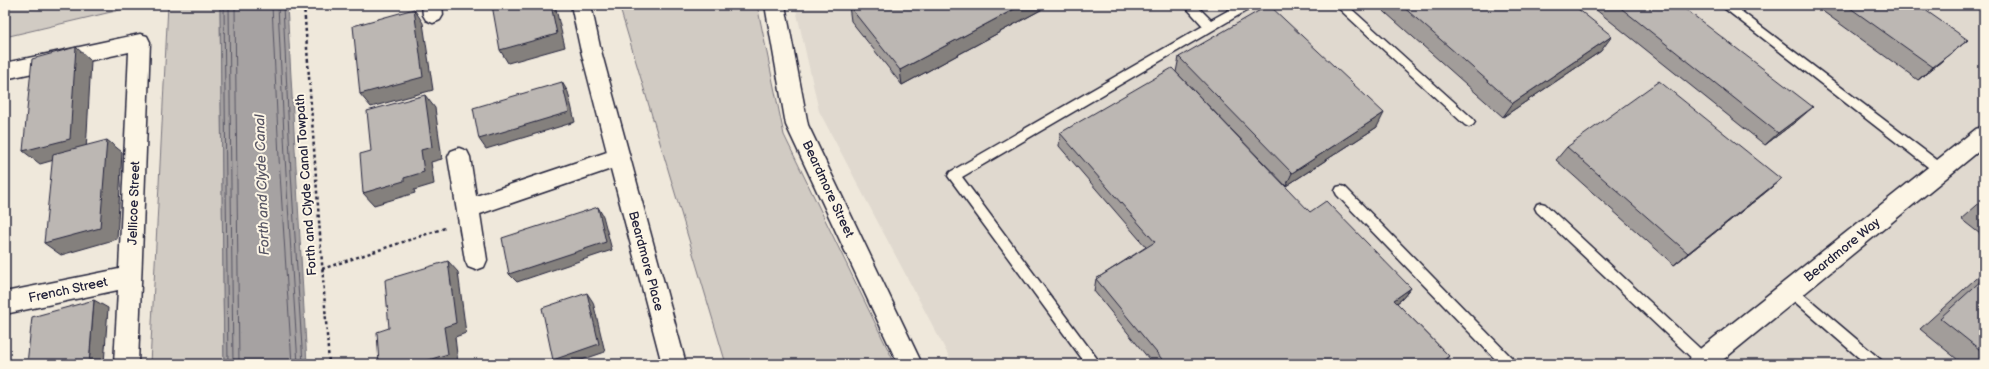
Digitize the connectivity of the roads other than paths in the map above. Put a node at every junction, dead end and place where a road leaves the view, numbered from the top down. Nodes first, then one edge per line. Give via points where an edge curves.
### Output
1 (581, 5) edge
2 (775, 5) edge
3 (1189, 5) edge
4 (1247, 5) edge
5 (1340, 5) edge
6 (1726, 5) edge
7 (1210, 26) junction
8 (5, 71) edge
9 (1469, 122) dead end
10 (1984, 135) edge
11 (459, 157) dead end
12 (618, 157) junction
13 (1941, 170) junction
14 (1341, 191) dead end
15 (468, 208) junction
16 (1541, 208) dead end
17 (476, 260) dead end
18 (131, 277) junction
19 (1791, 291) junction
20 (5, 303) edge
21 (1702, 363) edge
22 (126, 364) edge
23 (674, 364) edge
24 (910, 364) edge
25 (1094, 364) edge
26 (1509, 364) edge
27 (1876, 364) edge

1 - 12 street, Beardmore Place
2 - 24 street, Beardmore Street via 797,125
3 - 7 lane
4 - 7 lane
5 - 9 lane
6 - 13 lane
7 - 25 lane via 954,176
8 - 18 street, Jellicoe Street via 140,42
10 - 13 street, Beardmore Way
11 - 15 street
12 - 15 street
12 - 23 street, Beardmore Place
13 - 19 street, Beardmore Way
14 - 26 lane
15 - 17 street
16 - 21 lane
18 - 20 street, French Street
18 - 22 street, Jellicoe Street
19 - 21 street, Beardmore Way
19 - 27 lane

